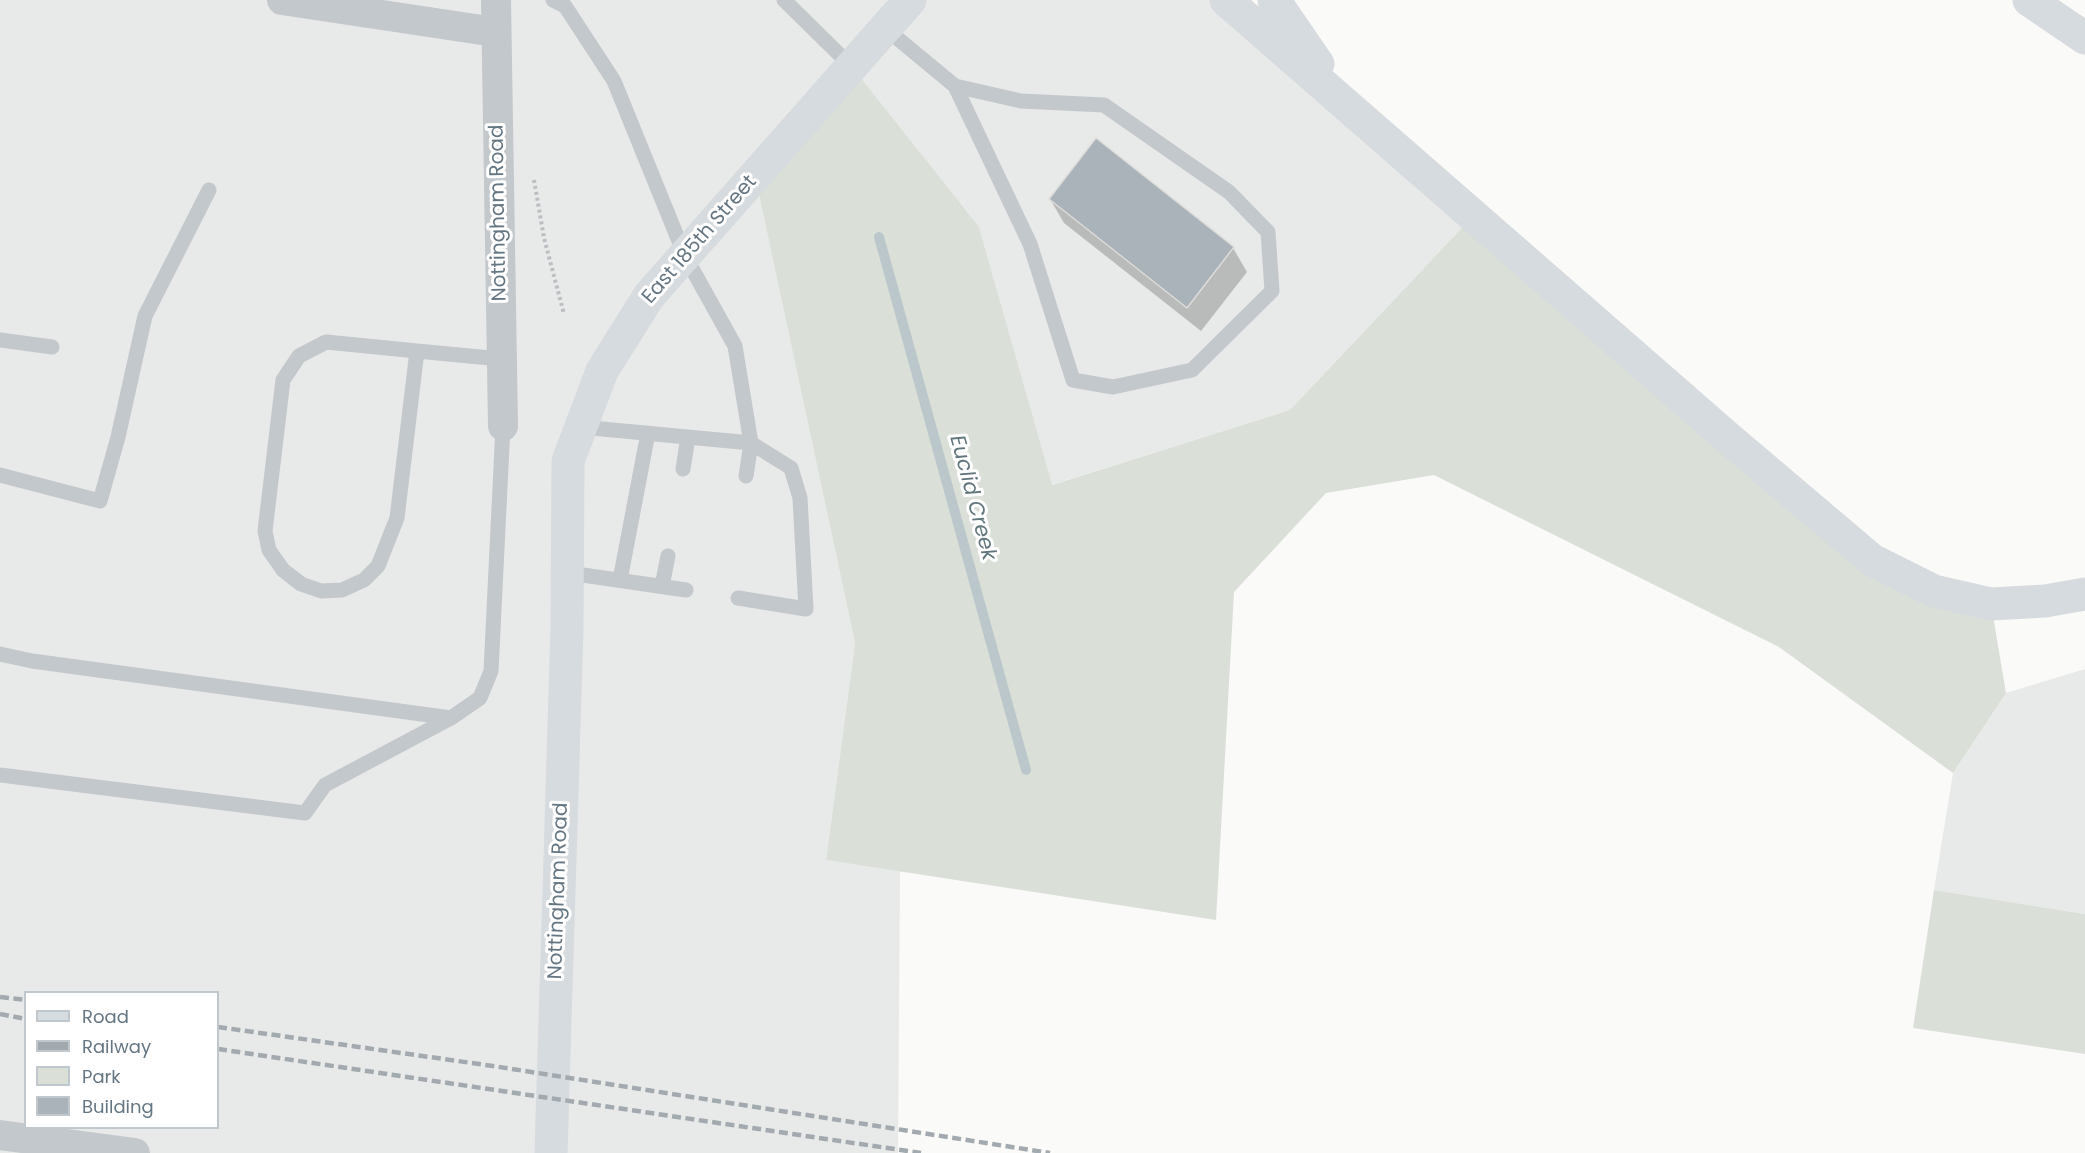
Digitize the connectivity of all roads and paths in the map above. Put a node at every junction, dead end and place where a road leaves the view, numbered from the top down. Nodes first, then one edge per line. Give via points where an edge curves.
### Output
1 (282, 0) edge
2 (496, 0) edge
3 (553, 0) edge
4 (784, 0) edge
5 (910, 0) edge
6 (1226, 0) edge
7 (1274, 0) edge
8 (2029, 0) edge
9 (886, 14) edge
10 (495, 32) junction
11 (2085, 38) edge
12 (851, 66) junction
13 (955, 86) junction
14 (1343, 100) junction
15 (498, 163) junction
16 (209, 190) dead end
17 (685, 256) junction
18 (564, 314) dead end
19 (0, 340) edge
20 (52, 347) dead end
21 (417, 351) junction
22 (501, 359) junction
23 (503, 426) joint
24 (581, 427) junction
25 (648, 433) junction
26 (688, 437) junction
27 (751, 443) junction
28 (683, 469) dead end
29 (0, 475) edge
30 (746, 476) dead end
31 (668, 556) dead end
32 (569, 573) junction
33 (620, 580) junction
34 (662, 586) junction
35 (686, 590) dead end
36 (2085, 594) edge
37 (738, 598) dead end
38 (567, 628) joint
39 (0, 654) edge
40 (451, 718) junction
41 (0, 775) edge
42 (0, 1135) edge
43 (135, 1153) edge
44 (551, 1153) edge

1 - 10 street
2 - 10 street, Nottingham Road
3 - 17 lane via 565,6 614,81
4 - 12 lane
5 - 9 main road, East 185th Street
6 - 14 main road
7 - 14 main road
8 - 11 main road
9 - 12 main road, East 185th Street
9 - 13 lane
10 - 15 street, Nottingham Road
12 - 17 main road, East 185th Street
13 - 13 lane via 1021,101 1104,105 1229,192 1268,232 1272,291 1192,370 1113,387 1073,380 1030,244
14 - 36 main road via 1872,560 1934,591 1991,604
15 - 18 path via 519,161 532,167 544,238
15 - 22 street, Nottingham Road
16 - 29 lane via 145,316 100,501
17 - 24 main road, East 185th Street via 649,296 602,370
17 - 27 lane via 735,346
19 - 20 lane
21 - 21 lane via 326,342 299,356 283,380 265,531 269,550 283,570 301,584 321,591 342,590 364,580 378,566 397,518
21 - 22 lane
22 - 23 street, Nottingham Road
23 - 40 lane via 491,671 480,698
24 - 25 lane
24 - 32 main road, East 185th Street via 568,461
25 - 26 lane
25 - 33 lane
26 - 27 lane
26 - 28 lane
27 - 30 lane
27 - 37 lane via 791,468 800,498 806,609
31 - 34 lane
32 - 33 lane
32 - 38 main road, East 185th Street
33 - 34 lane
34 - 35 lane
38 - 44 main road, Nottingham Road
39 - 40 lane
40 - 41 lane via 325,784 305,813
42 - 43 street

